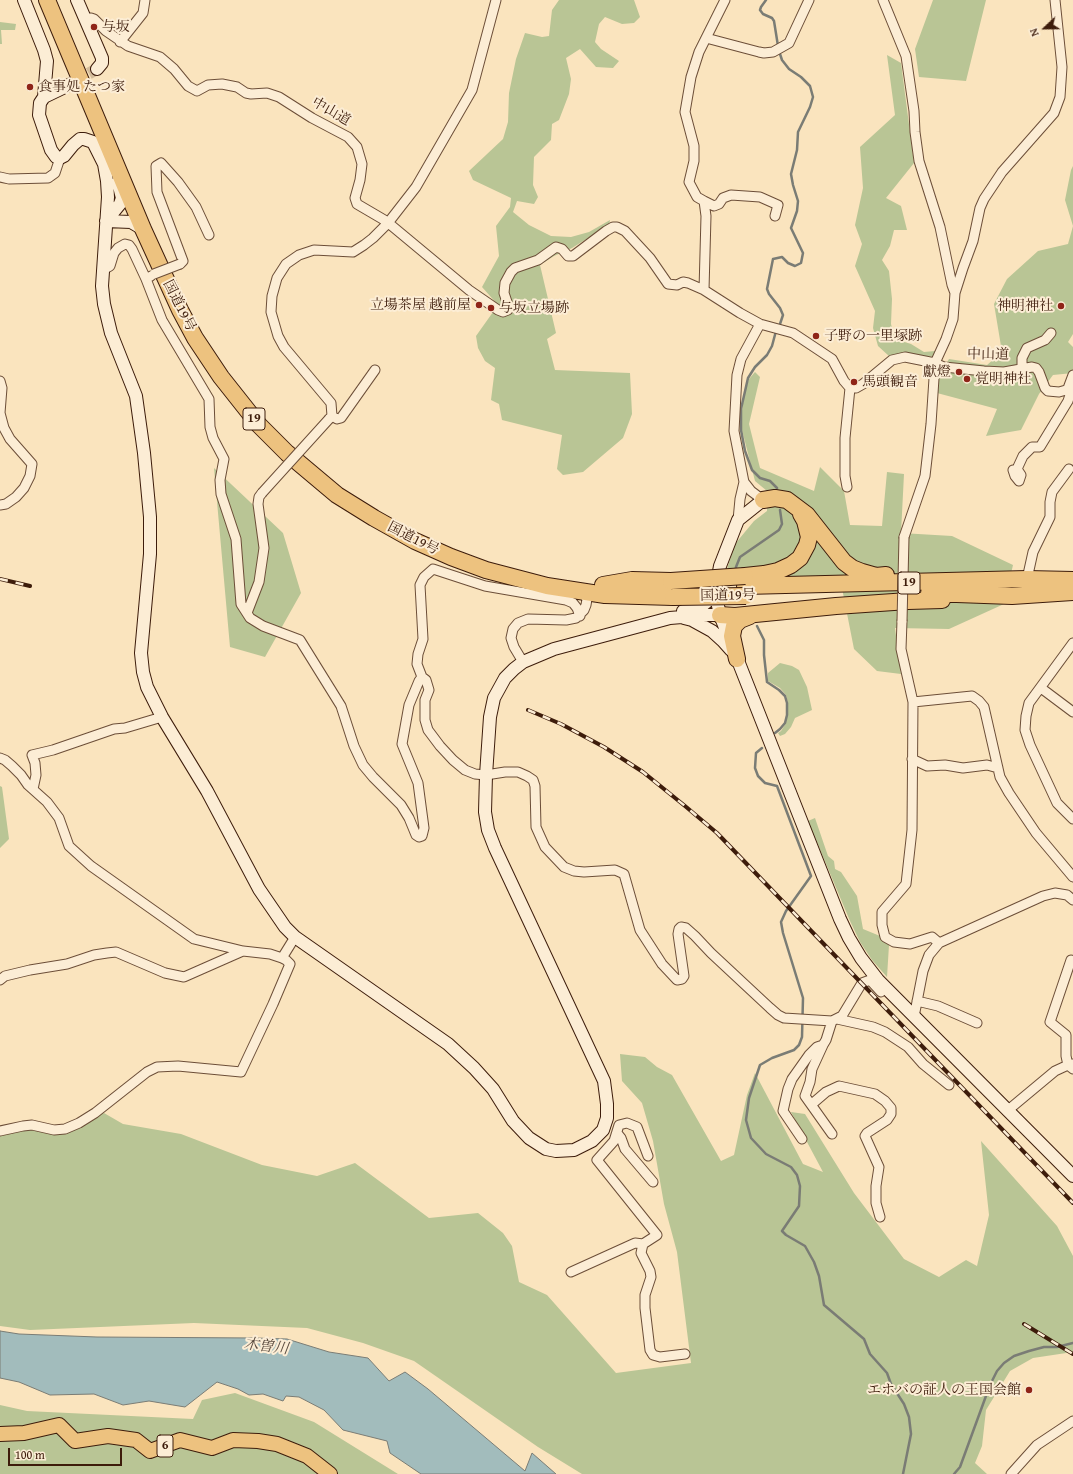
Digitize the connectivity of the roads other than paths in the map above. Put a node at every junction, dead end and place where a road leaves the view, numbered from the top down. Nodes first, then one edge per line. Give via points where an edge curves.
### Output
1 (24, 0) edge
2 (47, 0) edge
3 (57, 0) edge
4 (77, 0) edge
5 (145, 0) edge
6 (496, 0) edge
7 (725, 0) edge
8 (809, 0) edge
9 (883, 0) edge
10 (1055, 0) edge
11 (85, 19) junction
12 (706, 38) junction
13 (120, 42) junction
14 (97, 69) dead end
15 (71, 84) tunnel mouth
16 (44, 97) junction
17 (60, 158) junction
18 (118, 167) junction
19 (0, 177) edge
20 (704, 201) junction
21 (775, 216) dead end
22 (106, 221) junction
23 (388, 223) junction
24 (143, 229) junction
25 (209, 235) dead end
26 (103, 270) junction
27 (150, 277) junction
28 (704, 290) junction
29 (955, 293) junction
30 (760, 324) junction
31 (1051, 333) dead end
32 (935, 363) junction
33 (1022, 368) junction
34 (375, 370) dead end
35 (1073, 374) edge
36 (0, 382) edge
37 (850, 388) junction
38 (1071, 389) edge
39 (330, 418) junction
40 (1069, 469) dead end
41 (1013, 470) dead end
42 (744, 482) junction
43 (847, 487) dead end
44 (763, 500) junction
45 (0, 505) edge
46 (799, 509) junction
47 (738, 520) junction
48 (722, 561) junction
49 (1026, 579) junction
50 (991, 580) junction
51 (1073, 580) edge
52 (745, 586) junction
53 (672, 588) junction
54 (582, 592) junction
55 (1073, 592) edge
56 (1012, 596) junction
57 (247, 613) junction
58 (753, 614) junction
59 (720, 615) junction
60 (580, 616) junction
61 (676, 617) junction
62 (1073, 643) edge
63 (737, 659) junction
64 (523, 662) junction
65 (422, 677) junction
66 (1041, 688) junction
67 (913, 702) junction
68 (1073, 712) edge
69 (162, 717) junction
70 (0, 758) edge
71 (912, 759) junction
72 (998, 768) junction
73 (486, 775) junction
74 (33, 789) junction
75 (1073, 819) edge
76 (1073, 877) edge
77 (1073, 900) edge
78 (295, 938) junction
79 (940, 944) junction
80 (243, 951) junction
81 (282, 958) junction
82 (1072, 960) dead end
83 (0, 980) edge
84 (885, 988) junction
85 (917, 1001) junction
86 (914, 1017) junction
87 (834, 1020) junction
88 (977, 1023) dead end
89 (823, 1045) junction
90 (1071, 1066) edge
91 (949, 1085) dead end
92 (812, 1104) junction
93 (1007, 1111) junction
94 (607, 1118) junction
95 (618, 1129) junction
96 (0, 1132) edge
97 (832, 1134) dead end
98 (802, 1139) dead end
99 (648, 1156) dead end
100 (1073, 1176) edge
101 (653, 1182) dead end
102 (880, 1217) dead end
103 (643, 1244) junction
104 (571, 1272) dead end
105 (685, 1354) dead end
106 (1073, 1421) edge
107 (0, 1434) edge
108 (330, 1474) edge
109 (1011, 1474) edge

1 - 16 street via 44,50
2 - 18 highway, 国道19号 / 19
3 - 53 highway, 国道19号 / 19 via 194,316 240,387 282,434 338,483 386,514 427,535 485,559 520,569 603,585
4 - 11 street
5 - 13 street via 143,13
6 - 23 street via 468,99 416,187
7 - 12 street
8 - 12 street via 789,43 774,51 764,53
9 - 29 street via 906,56 919,161 940,227
10 - 29 street via 1062,67 1058,104 1054,113 1002,172 984,199
11 - 13 street, 中山道 via 94,19
11 - 14 street via 102,58 102,63
12 - 20 street via 691,77 685,112 694,146 694,161 689,182 698,197
13 - 23 street, 中山道 via 160,58 174,69 188,86 197,91 208,85 232,84 246,93 271,94 348,137 357,148 362,164 355,202
15 - 16 street
16 - 17 street via 38,109 40,122 51,150
17 - 19 street via 55,172 48,178
17 - 22 street via 80,139 96,144 107,181
18 - 22 street via 116,175 122,198
18 - 24 highway, 国道19号 / 19
20 - 21 street via 714,206 731,195 760,197 778,205
20 - 28 street
22 - 24 street via 131,222
22 - 26 street
23 - 28 street, 中山道 via 469,290 498,310 506,312 510,308 504,289 507,277 515,268 538,260 556,247 568,256 573,256 613,227 625,231 650,258 668,284 686,282
23 - 39 street via 353,252 314,250 299,255 286,264 277,278 271,312 278,336 284,347 328,398 332,408
24 - 54 highway, 国道19号 / 19 via 180,310 218,372 259,424 310,473 374,518 451,558 518,579
25 - 27 street, bridge via 196,207 178,182 161,163 156,166 157,192 183,261
26 - 27 street via 110,266 114,252 125,244 129,245
26 - 69 street via 102,286 108,323 136,396 144,453 150,517 150,554 141,653 147,686
27 - 57 street via 162,320 209,399 210,427 224,459 220,480 221,494 236,539 241,604
28 - 30 street
29 - 32 street via 953,319
30 - 37 street via 793,333 826,354
30 - 42 street via 741,359 737,375 734,431
31 - 33 street via 1045,340 1027,348 1022,358
32 - 33 street, 中山道 via 944,367 984,371 1004,372
32 - 37 street, 中山道 via 898,358 886,364 863,384
32 - 67 street, bridge via 925,476 904,537 901,649
33 - 38 street, 中山道 via 1036,368 1048,391
34 - 39 street via 341,418
35 - 38 street
36 - 45 street via 0,414 4,428 10,439 32,464 24,488 16,497
37 - 43 street via 846,438
38 - 41 street via 1068,401 1040,447 1032,447 1023,456 1017,469 1022,475 1019,481
39 - 57 street, bridge via 259,497 264,548 260,582
40 - 49 street via 1052,492 1050,517 1033,552
42 - 44 street
42 - 47 street
44 - 46 highway via 788,500
44 - 47 street
46 - 50 highway, 19 via 817,526 844,562 862,572 876,576 947,574
46 - 52 highway, 19 via 809,537 800,558 792,565 764,574
47 - 48 street
48 - 59 street via 716,587
48 - 61 street via 714,571 708,601 702,606 676,612
49 - 50 highway, 国道19号 / 19
49 - 51 highway, 国道19号 / 19
50 - 52 highway, 国道19号 / 19
52 - 53 highway, 国道19号 / 19, bridge
52 - 56 highway, 国道19号 / 19
53 - 54 highway, 国道19号 / 19 via 636,596
54 - 60 street via 587,599
55 - 56 highway, 国道19号 / 19
56 - 58 highway, 19 via 908,601
57 - 65 street via 263,626 300,640 341,706 363,765 401,805 419,837 423,834 424,825 418,783 402,744 409,705
58 - 59 highway, 19
58 - 63 highway via 734,626 732,636
59 - 61 street
59 - 63 street
60 - 64 street via 571,620 528,619 518,623 513,629 512,638
60 - 65 street via 578,608 566,600 485,586 433,569 420,585 422,639 418,664
61 - 63 street via 692,620 712,631
61 - 64 street via 554,649
62 - 66 street
63 - 84 street via 840,919 861,958
64 - 73 street via 505,678 494,698 490,717
65 - 73 street via 426,680 429,690 424,712 428,730 453,760 465,770
66 - 68 street
66 - 75 street via 1029,703 1025,730 1057,803
67 - 71 street
67 - 72 street via 972,696 979,701 984,707
69 - 74 street via 32,755 36,775
69 - 78 street via 259,889
70 - 74 street via 12,766
71 - 72 street via 927,766 963,768 987,765
71 - 79 street via 912,830 906,884 882,912 882,925 885,937 894,942 910,944 932,937
72 - 76 street via 1009,793 1036,833
73 - 87 street via 518,772 533,780 537,833 545,847 564,867 584,872 615,870 624,874 640,930 662,964 677,980 684,976 678,934 682,927 695,936 778,1015 790,1020
73 - 94 street via 485,812 488,830 604,1081 608,1104
74 - 80 street via 48,802 59,818 69,846 91,866 194,939
77 - 79 street via 1067,895 1056,893 1044,896
78 - 81 street
78 - 94 street via 448,1044 474,1068 529,1138 546,1149 574,1150 592,1141 602,1130
79 - 85 street via 929,955
80 - 81 street
80 - 83 street via 184,977 165,973 112,952 5,976
81 - 96 street via 290,964 242,1072 178,1066 157,1067 95,1113 65,1129 23,1126
82 - 90 street via 1050,1022 1066,1035 1066,1056
84 - 86 street
84 - 87 street via 881,992 870,980 862,983 842,1016
85 - 86 street
85 - 88 street via 938,1006
86 - 93 street
87 - 89 street
87 - 91 street via 873,1027 885,1032 908,1047 923,1064
89 - 92 street via 812,1068 805,1096
89 - 98 street via 808,1055 792,1079 783,1111
90 - 93 street via 1055,1071
92 - 97 street
92 - 102 street via 826,1092 839,1086 875,1094 891,1108 887,1120 867,1132 865,1136 879,1168 876,1203
93 - 100 street
94 - 95 street
95 - 99 street via 628,1123 637,1127
95 - 101 street via 625,1149
95 - 103 street via 614,1141 597,1160 658,1235
103 - 104 street via 635,1243
103 - 105 street via 641,1253 651,1277 645,1295 650,1350 653,1355 660,1357
106 - 109 street via 1037,1445
107 - 108 main road, 6 via 24,1433 59,1425 75,1441 108,1436 136,1440 150,1451 180,1440 212,1448 233,1440 258,1441 277,1444 307,1456

